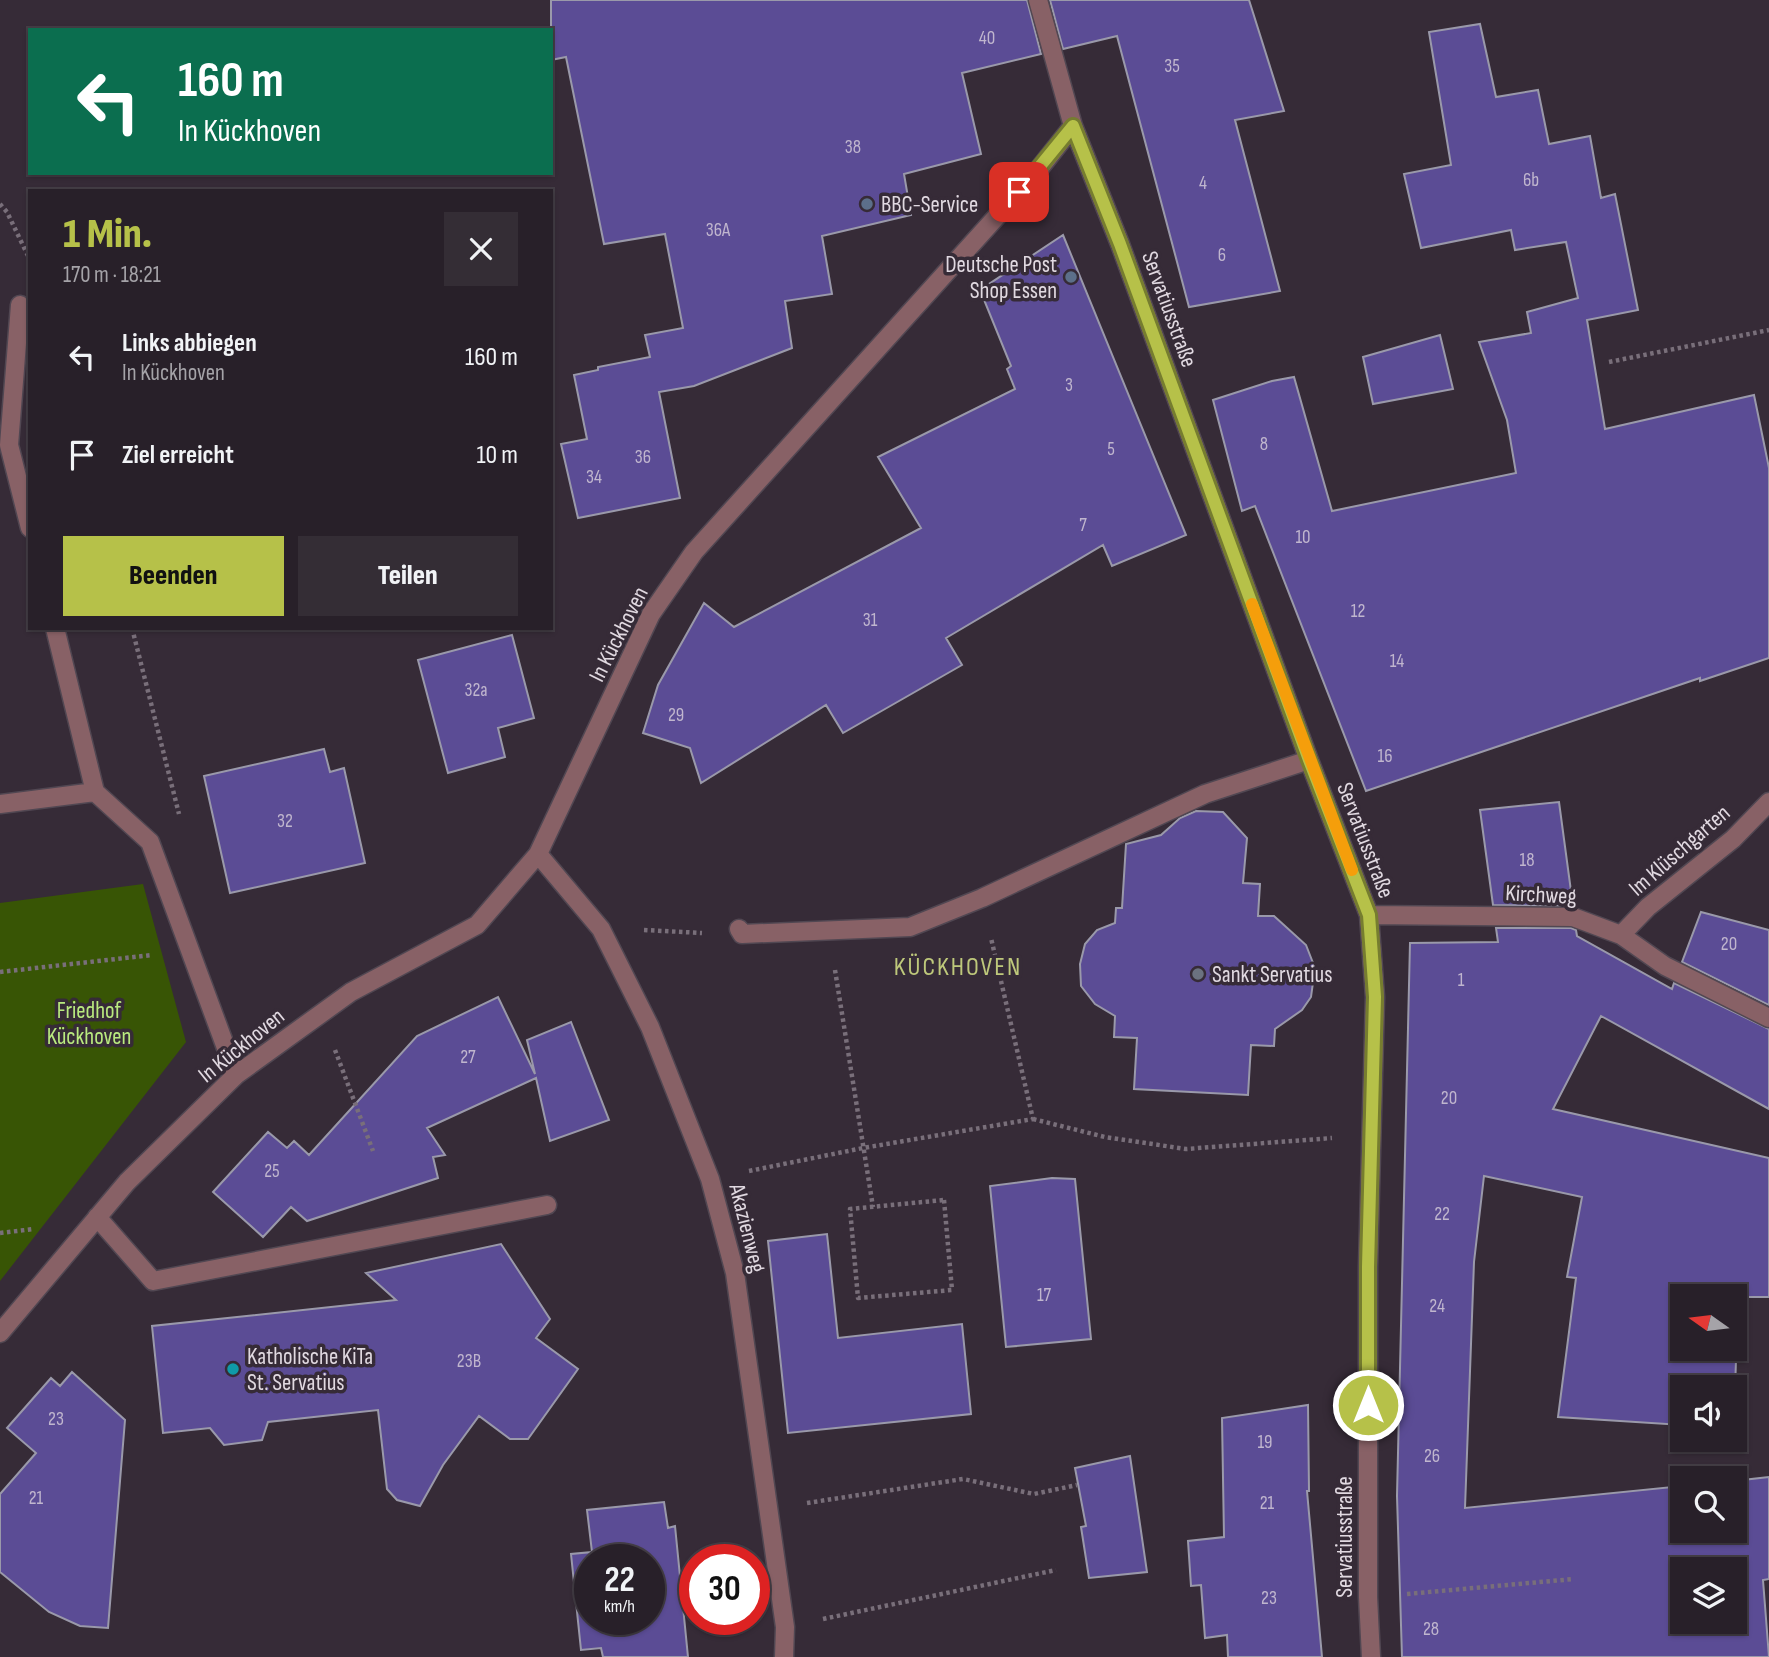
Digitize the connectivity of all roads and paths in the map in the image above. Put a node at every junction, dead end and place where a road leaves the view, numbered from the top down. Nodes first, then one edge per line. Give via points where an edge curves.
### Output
1 (1038, 0) edge
2 (1073, 126) junction
3 (0, 204) edge
4 (28, 256) edge
5 (20, 305) dead end
6 (1769, 330) edge
7 (1609, 362) dead end
8 (28, 519) edge
9 (55, 630) edge
10 (132, 630) edge
11 (1309, 760) junction
12 (95, 792) junction
13 (1769, 802) edge
14 (0, 804) edge
15 (150, 842) junction
16 (538, 854) junction
17 (982, 898) junction
18 (1369, 915) junction
19 (601, 929) junction
20 (829, 931) junction
21 (740, 932) joint
22 (1621, 935) junction
23 (191, 952) junction
24 (0, 972) edge
25 (321, 1013) junction
26 (1769, 1018) edge
27 (236, 1074) junction
28 (1032, 1119) junction
29 (1371, 1135) junction
30 (863, 1148) junction
31 (373, 1151) dead end
32 (710, 1179) junction
33 (547, 1205) dead end
34 (873, 1207) junction
35 (97, 1217) junction
36 (0, 1333) edge
37 (1077, 1485) dead end
38 (768, 1509) junction
39 (1056, 1570) dead end
40 (1574, 1579) dead end
41 (1368, 1597) junction
42 (785, 1627) junction
43 (784, 1657) edge
44 (1371, 1657) edge

1 - 2 street
2 - 11 street, Servatiusstraße
2 - 16 street, In Kückhoven via 1011,201 694,552 652,614
3 - 4 path
5 - 8 street via 9,445
6 - 7 path
9 - 12 street
10 - 15 path via 179,817
11 - 17 street via 1203,788
11 - 18 street, Servatiusstraße
12 - 14 street
12 - 15 street
13 - 22 street, Im Klüschgarten
15 - 23 street
16 - 19 street, Akazienweg
16 - 25 street, In Kückhoven via 477,925 351,992
17 - 20 street via 908,924
17 - 28 path
18 - 22 street, Kirchweg via 1573,916
18 - 29 street, Servatiusstraße via 1375,997
19 - 21 path
19 - 32 street, Akazienweg via 650,1027
20 - 21 street
20 - 30 path
22 - 26 street, Kirchweg via 1665,966
23 - 24 path
23 - 27 street
25 - 27 street, In Kückhoven
25 - 31 path
27 - 35 street, In Kückhoven
28 - 29 path via 1105,1137 1186,1149
28 - 30 path
29 - 41 street, Servatiusstraße
30 - 32 path
30 - 34 path
32 - 38 street, Akazienweg via 735,1273
33 - 35 street via 153,1281
34 - 34 path via 944,1200 953,1290 858,1298 850,1209
35 - 36 street, In Kückhoven
37 - 38 path via 1034,1494 964,1479
38 - 42 street, Akazienweg
39 - 42 path
40 - 41 path
41 - 44 street, Servatiusstraße
42 - 43 street, Akazienweg

